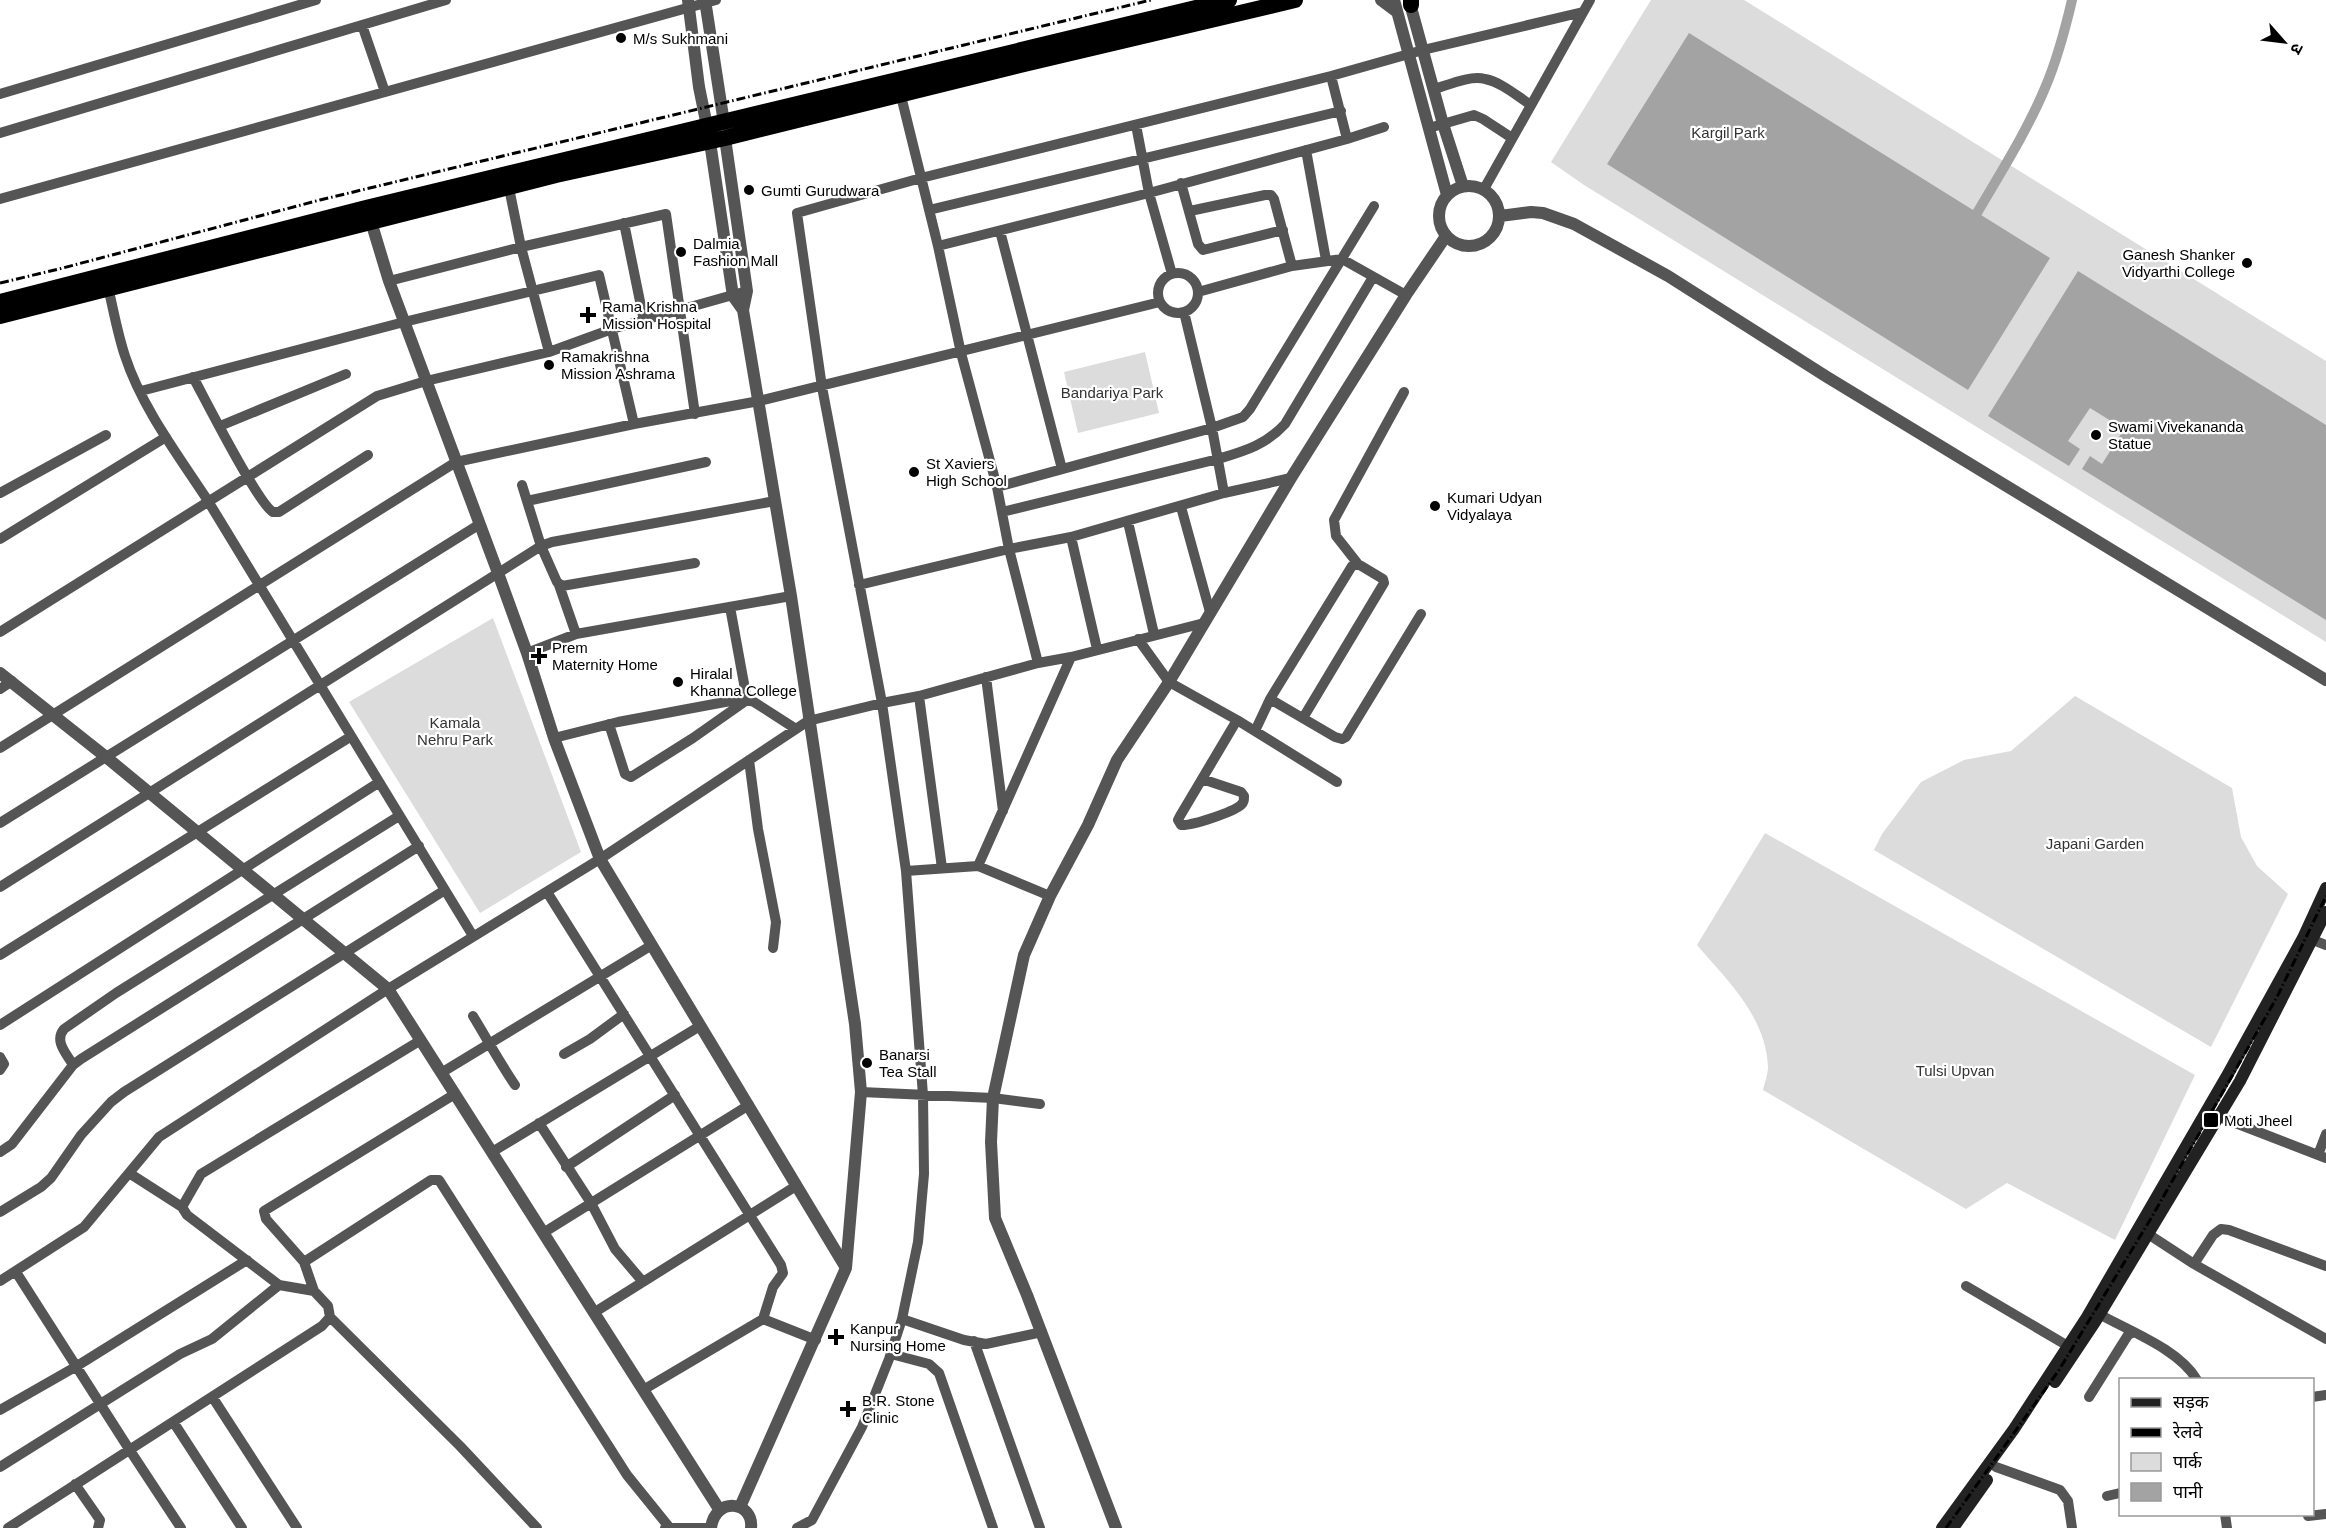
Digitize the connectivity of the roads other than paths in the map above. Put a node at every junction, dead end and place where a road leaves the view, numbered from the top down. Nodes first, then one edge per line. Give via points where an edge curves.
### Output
1 (316, 0) edge
2 (446, 0) edge
3 (1229, 0) edge
4 (1295, 0) edge
5 (1381, 0) edge
6 (1590, 0) edge
7 (709, 1) edge
8 (1404, 3) edge
9 (689, 4) edge
10 (1583, 12) junction
11 (362, 25) junction
12 (1423, 50) junction
13 (1045, 51) junction
14 (1408, 54) junction
15 (1331, 76) junction
16 (1434, 89) junction
17 (386, 92) junction
18 (0, 94) edge
19 (901, 96) junction
20 (1531, 105) junction
21 (1341, 111) junction
22 (1443, 124) junction
23 (1136, 125) junction
24 (1384, 127) dead end
25 (1429, 128) junction
26 (717, 132) junction
27 (0, 133) edge
28 (1512, 138) junction
29 (1347, 139) junction
30 (1306, 150) junction
31 (1143, 159) junction
32 (921, 178) junction
33 (508, 181) junction
34 (1182, 183) junction
35 (1463, 186) junction
36 (1484, 189) junction
37 (1149, 193) junction
38 (1447, 195) junction
39 (0, 199) edge
40 (1374, 206) dead end
41 (929, 210) junction
42 (1190, 211) junction
43 (368, 214) junction
44 (1500, 216) junction
45 (624, 223) junction
46 (1283, 230) junction
47 (1000, 231) junction
48 (1446, 236) junction
49 (938, 246) junction
50 (521, 247) junction
51 (1342, 259) junction
52 (1326, 260) junction
53 (1292, 266) junction
54 (1172, 274) junction
55 (1373, 277) junction
56 (107, 281) junction
57 (389, 281) junction
58 (532, 290) junction
59 (747, 291) junction
60 (1198, 292) junction
61 (1406, 295) junction
62 (733, 296) junction
63 (0, 302) edge
64 (1160, 302) junction
65 (743, 310) junction
66 (681, 311) junction
67 (1184, 312) junction
68 (0, 316) edge
69 (644, 321) junction
70 (404, 322) junction
71 (612, 329) junction
72 (1028, 335) junction
73 (549, 352) junction
74 (961, 353) junction
75 (346, 374) dead end
76 (193, 377) junction
77 (426, 381) junction
78 (822, 387) junction
79 (141, 391) junction
80 (1404, 392) dead end
81 (759, 401) junction
82 (695, 414) junction
83 (634, 424) junction
84 (220, 426) junction
85 (1212, 428) junction
86 (106, 435) dead end
87 (166, 437) junction
88 (368, 455) dead end
89 (1218, 459) junction
90 (456, 462) junction
91 (706, 462) dead end
92 (1062, 469) junction
93 (248, 477) junction
94 (1291, 478) junction
95 (522, 485) dead end
96 (997, 486) junction
97 (0, 493) edge
98 (1224, 493) junction
99 (208, 501) junction
100 (527, 501) junction
101 (775, 501) junction
102 (1181, 507) junction
103 (1002, 512) junction
104 (1128, 522) junction
105 (480, 524) junction
106 (1071, 537) junction
107 (0, 538) edge
108 (542, 546) junction
109 (1009, 549) junction
110 (695, 563) dead end
111 (1358, 564) junction
112 (498, 573) junction
113 (559, 585) junction
114 (859, 585) junction
115 (259, 586) junction
116 (791, 596) junction
117 (730, 607) junction
118 (1421, 614) dead end
119 (1207, 618) junction
120 (0, 632) edge
121 (576, 634) junction
122 (1154, 634) junction
123 (1138, 639) junction
124 (292, 640) junction
125 (1097, 649) junction
126 (527, 652) junction
127 (1071, 657) junction
128 (1038, 663) junction
129 (0, 673) edge
130 (986, 677) junction
131 (2326, 680) edge
132 (12, 681) junction
133 (1169, 682) junction
134 (319, 687) junction
135 (0, 689) edge
136 (919, 696) junction
137 (1270, 699) junction
138 (747, 700) junction
139 (882, 703) junction
140 (52, 715) junction
141 (1303, 718) junction
142 (1237, 720) junction
143 (808, 721) junction
144 (609, 724) junction
145 (796, 729) junction
146 (1255, 731) junction
147 (350, 737) junction
148 (554, 738) junction
149 (0, 748) edge
150 (106, 757) junction
151 (749, 760) junction
152 (1202, 778) junction
153 (1337, 782) dead end
154 (378, 783) junction
155 (149, 793) junction
156 (1003, 812) junction
157 (399, 816) junction
158 (0, 823) edge
159 (197, 832) junction
160 (419, 846) junction
161 (600, 859) junction
162 (978, 866) junction
163 (942, 868) junction
164 (243, 870) junction
165 (906, 871) junction
166 (0, 887) edge
167 (2326, 888) edge
168 (445, 890) junction
169 (547, 892) junction
170 (273, 894) junction
171 (1050, 896) junction
172 (2326, 912) edge
173 (302, 918) junction
174 (473, 936) junction
175 (2313, 940) junction
176 (652, 945) junction
177 (2326, 945) edge
178 (773, 948) dead end
179 (345, 953) junction
180 (0, 955) edge
181 (601, 977) junction
182 (388, 988) junction
183 (624, 1014) junction
184 (472, 1016) dead end
185 (0, 1025) edge
186 (700, 1026) junction
187 (421, 1040) junction
188 (489, 1043) junction
189 (564, 1054) dead end
190 (650, 1056) junction
191 (0, 1057) edge
192 (73, 1065) junction
193 (0, 1070) edge
194 (441, 1073) junction
195 (515, 1085) dead end
196 (861, 1092) junction
197 (455, 1094) junction
198 (675, 1095) junction
199 (923, 1095) junction
200 (993, 1098) junction
201 (1040, 1104) dead end
202 (749, 1105) junction
203 (2205, 1110) junction
204 (2218, 1117) junction
205 (539, 1123) junction
206 (2326, 1134) edge
207 (701, 1136) junction
208 (0, 1152) edge
209 (492, 1152) junction
210 (2322, 1157) edge
211 (566, 1167) junction
212 (129, 1173) junction
213 (796, 1186) junction
214 (591, 1203) junction
215 (182, 1207) junction
216 (0, 1212) edge
217 (748, 1216) junction
218 (543, 1233) junction
219 (2148, 1234) junction
220 (247, 1260) junction
221 (304, 1262) junction
222 (2194, 1264) junction
223 (2326, 1266) edge
224 (846, 1268) junction
225 (16, 1272) junction
226 (0, 1281) edge
227 (643, 1282) junction
228 (2112, 1283) junction
229 (279, 1285) junction
230 (1966, 1286) dead end
231 (314, 1291) junction
232 (595, 1312) junction
233 (2099, 1314) junction
234 (330, 1317) junction
235 (764, 1318) junction
236 (902, 1319) junction
237 (1042, 1332) junction
238 (2132, 1333) junction
239 (2326, 1339) edge
240 (816, 1340) junction
241 (974, 1341) junction
242 (2072, 1348) junction
243 (891, 1354) junction
244 (77, 1366) junction
245 (2196, 1378) edge
246 (643, 1390) junction
247 (2089, 1397) dead end
248 (213, 1398) junction
249 (101, 1405) junction
250 (0, 1410) edge
251 (174, 1423) junction
252 (129, 1449) junction
253 (0, 1467) edge
254 (1996, 1467) junction
255 (75, 1484) junction
256 (2119, 1493) edge
257 (2107, 1496) dead end
258 (740, 1507) junction
259 (719, 1509) junction
260 (667, 1527) edge
261 (8, 1528) edge
262 (98, 1528) edge
263 (182, 1528) edge
264 (242, 1528) edge
265 (296, 1528) edge
266 (537, 1528) edge
267 (711, 1528) edge
268 (751, 1528) edge
269 (796, 1528) edge
270 (993, 1528) edge
271 (1040, 1528) edge
272 (1116, 1528) edge
273 (1942, 1528) edge
274 (1953, 1528) edge
275 (2072, 1528) edge

1 - 18 street
2 - 11 street
3 - 13 highway
4 - 13 highway
5 - 8 street
6 - 10 street
7 - 9 street
7 - 26 street
8 - 12 street
8 - 14 street
9 - 17 street
9 - 26 street
10 - 12 street
10 - 20 street
11 - 17 street
11 - 27 street
12 - 14 street
12 - 16 street
13 - 19 highway
13 - 26 highway
14 - 15 street
14 - 25 street
15 - 21 street
15 - 23 street
16 - 20 street via 1485,78
16 - 22 street
17 - 39 street
19 - 26 highway
19 - 32 street
20 - 28 street
21 - 29 street
21 - 31 street
22 - 25 street
22 - 28 street via 1474,115
22 - 35 street
23 - 31 street
23 - 32 street
24 - 29 street
25 - 38 street
26 - 33 highway
26 - 59 street
26 - 62 street
28 - 36 street
29 - 30 street
30 - 34 street
30 - 52 street
31 - 37 street
31 - 41 street
32 - 41 street
32 - 78 street via 797,213
33 - 43 highway
33 - 50 street
34 - 37 street
34 - 42 street
35 - 36 street
35 - 38 street
36 - 44 street via 1496,200
37 - 47 street
37 - 54 street
38 - 48 street via 1439,211
40 - 51 street
41 - 49 street
42 - 46 street via 1269,195 1274,199
42 - 46 street via 1203,250
43 - 56 highway
43 - 57 street
44 - 48 street via 1493,236 1475,246 1454,243
44 - 131 street via 1543,213 1574,224 1668,276
45 - 50 street
45 - 66 street via 666,214
45 - 69 street
46 - 53 street
47 - 49 street
47 - 72 street
48 - 61 street
49 - 74 street
50 - 57 street
50 - 58 street
51 - 52 street
51 - 55 street
51 - 85 street via 1250,409 1243,417
52 - 53 street
53 - 60 street
54 - 60 street via 1190,276
54 - 64 street via 1162,280
55 - 61 street
55 - 89 street via 1285,424 1262,444
56 - 63 highway
56 - 68 highway
56 - 79 street via 125,356
57 - 70 street
58 - 70 street
58 - 71 street via 599,275
58 - 73 street
59 - 62 street
59 - 65 street
60 - 67 street via 1197,301
61 - 94 street
62 - 65 street
62 - 66 street
64 - 67 street via 1170,312
64 - 72 street
65 - 81 street
66 - 69 street
66 - 82 street
67 - 85 street
69 - 71 street
70 - 76 street
70 - 77 street
71 - 73 street
71 - 83 street
72 - 74 street
72 - 92 street
73 - 77 street
74 - 78 street
74 - 96 street
75 - 84 street
76 - 79 street
76 - 84 street
77 - 90 street
77 - 93 street via 377,396
78 - 81 street
78 - 114 street
79 - 87 street
80 - 111 street via 1334,520 1336,536
81 - 82 street
81 - 101 street
82 - 83 street
83 - 90 street
84 - 93 street
85 - 89 street
85 - 92 street
86 - 97 street
87 - 99 street
87 - 107 street
88 - 93 street via 275,513 266,507
89 - 98 street
89 - 103 street
90 - 105 street
90 - 115 street
91 - 100 street
92 - 96 street
93 - 99 street
94 - 98 street
94 - 119 street
95 - 100 street
96 - 103 street
98 - 102 street
99 - 115 street
99 - 120 street
100 - 108 street
101 - 108 street
101 - 116 street
102 - 104 street
102 - 119 street
103 - 109 street
104 - 106 street
104 - 122 street
105 - 112 street
105 - 124 street
106 - 109 street
106 - 125 street
108 - 112 street
108 - 113 street
109 - 114 street
109 - 128 street
110 - 113 street
111 - 137 street via 1347,572
111 - 141 street via 1383,579 1382,590
112 - 126 street
112 - 134 street
113 - 121 street
114 - 139 street
115 - 124 street
115 - 140 street
116 - 117 street
116 - 143 street
117 - 121 street
117 - 138 street
118 - 141 street via 1346,737 1335,737
119 - 122 street
119 - 133 street
121 - 126 street
122 - 123 street
123 - 125 street
123 - 133 street
124 - 134 street
124 - 150 street
125 - 127 street
126 - 148 street
127 - 128 street
127 - 156 street
128 - 130 street
129 - 132 street
130 - 136 street
130 - 156 street
132 - 135 street
132 - 140 street
133 - 142 street
133 - 171 street via 1117,760
134 - 147 street
134 - 155 street
136 - 139 street
136 - 163 street
137 - 141 street
137 - 146 street
138 - 144 street via 732,699
138 - 144 street via 631,777 625,774
138 - 145 street
139 - 143 street
139 - 165 street
140 - 149 street
140 - 150 street
142 - 146 street
142 - 152 street
143 - 145 street
143 - 196 street via 855,1024
144 - 148 street
145 - 151 street
146 - 153 street
147 - 154 street
147 - 159 street
148 - 161 street
150 - 155 street
150 - 158 street
151 - 161 street
151 - 178 street via 776,922
152 - 152 street via 1178,820 1181,825 1213,817 1244,801 1241,792
154 - 157 street
154 - 164 street
155 - 159 street
155 - 166 street
156 - 162 street
157 - 160 street
157 - 170 street
159 - 164 street
159 - 180 street
160 - 168 street
160 - 173 street
161 - 169 street
161 - 176 street
162 - 163 street
162 - 171 street
163 - 165 street
164 - 170 street
164 - 185 street
165 - 199 street
167 - 203 main road via 2303,938
168 - 174 street
168 - 179 street
169 - 174 street
169 - 181 street
170 - 173 street
170 - 192 street via 64,1029 59,1041
171 - 200 street via 1024,955
172 - 175 main road
173 - 179 street
173 - 192 street
174 - 182 street
175 - 177 street
175 - 204 main road
176 - 181 street
176 - 186 street
179 - 182 street
179 - 216 street via 124,1092 81,1135 51,1178
181 - 183 street
181 - 188 street
182 - 187 street
182 - 212 street via 159,1137
183 - 189 street
183 - 190 street
184 - 188 street
186 - 190 street
186 - 202 street
187 - 194 street
187 - 215 street via 201,1174
188 - 194 street
188 - 195 street
190 - 198 street
190 - 205 street
191 - 193 street via 4,1064
192 - 208 street via 12,1144
194 - 197 street
196 - 199 street
196 - 224 street
197 - 209 street
197 - 221 street via 264,1211 264,1217
198 - 207 street
198 - 211 street
199 - 200 street
199 - 236 street via 924,1174 918,1242
200 - 201 street
200 - 237 street via 995,1218
202 - 207 street
202 - 213 street
203 - 204 street
203 - 228 main road
204 - 210 street
204 - 219 main road
205 - 209 street
205 - 211 street
206 - 210 street
207 - 214 street
207 - 217 street
209 - 218 street
211 - 214 street
212 - 215 street
212 - 225 street via 84,1227
213 - 217 street
213 - 224 street
214 - 218 street
214 - 227 street via 615,1249
215 - 220 street
217 - 227 street
217 - 235 street via 784,1271 773,1287
218 - 232 street
219 - 222 street
219 - 228 main road
220 - 229 street
220 - 244 street
221 - 231 street
221 - 260 street via 431,1180 439,1180 627,1475
222 - 223 street via 2212,1234 2221,1229
222 - 239 street
224 - 240 street
225 - 226 street
225 - 244 street
227 - 232 street
228 - 233 main road
228 - 242 main road
229 - 231 street
229 - 249 street via 212,1339 180,1354
230 - 242 street
231 - 234 street via 328,1306
232 - 246 street
233 - 238 street
233 - 242 main road
234 - 248 street
234 - 266 street
235 - 240 street
235 - 246 street
236 - 241 street
236 - 243 street
237 - 241 street via 995,1343
237 - 272 street
238 - 245 street via 2176,1357
238 - 247 street
240 - 258 street
241 - 271 street
242 - 254 main road
242 - 273 main road
243 - 269 street via 861,1426 812,1520
243 - 270 street via 929,1365 939,1373
244 - 249 street
244 - 250 street
246 - 259 street
248 - 251 street
248 - 265 street
249 - 252 street
249 - 253 street
251 - 252 street
251 - 264 street
252 - 255 street
252 - 263 street
254 - 274 main road
254 - 275 street via 2060,1490 2068,1501
255 - 261 street
255 - 262 street via 100,1520
256 - 257 street
258 - 259 street via 729,1505
258 - 268 street via 748,1514
259 - 267 street
260 - 267 street

